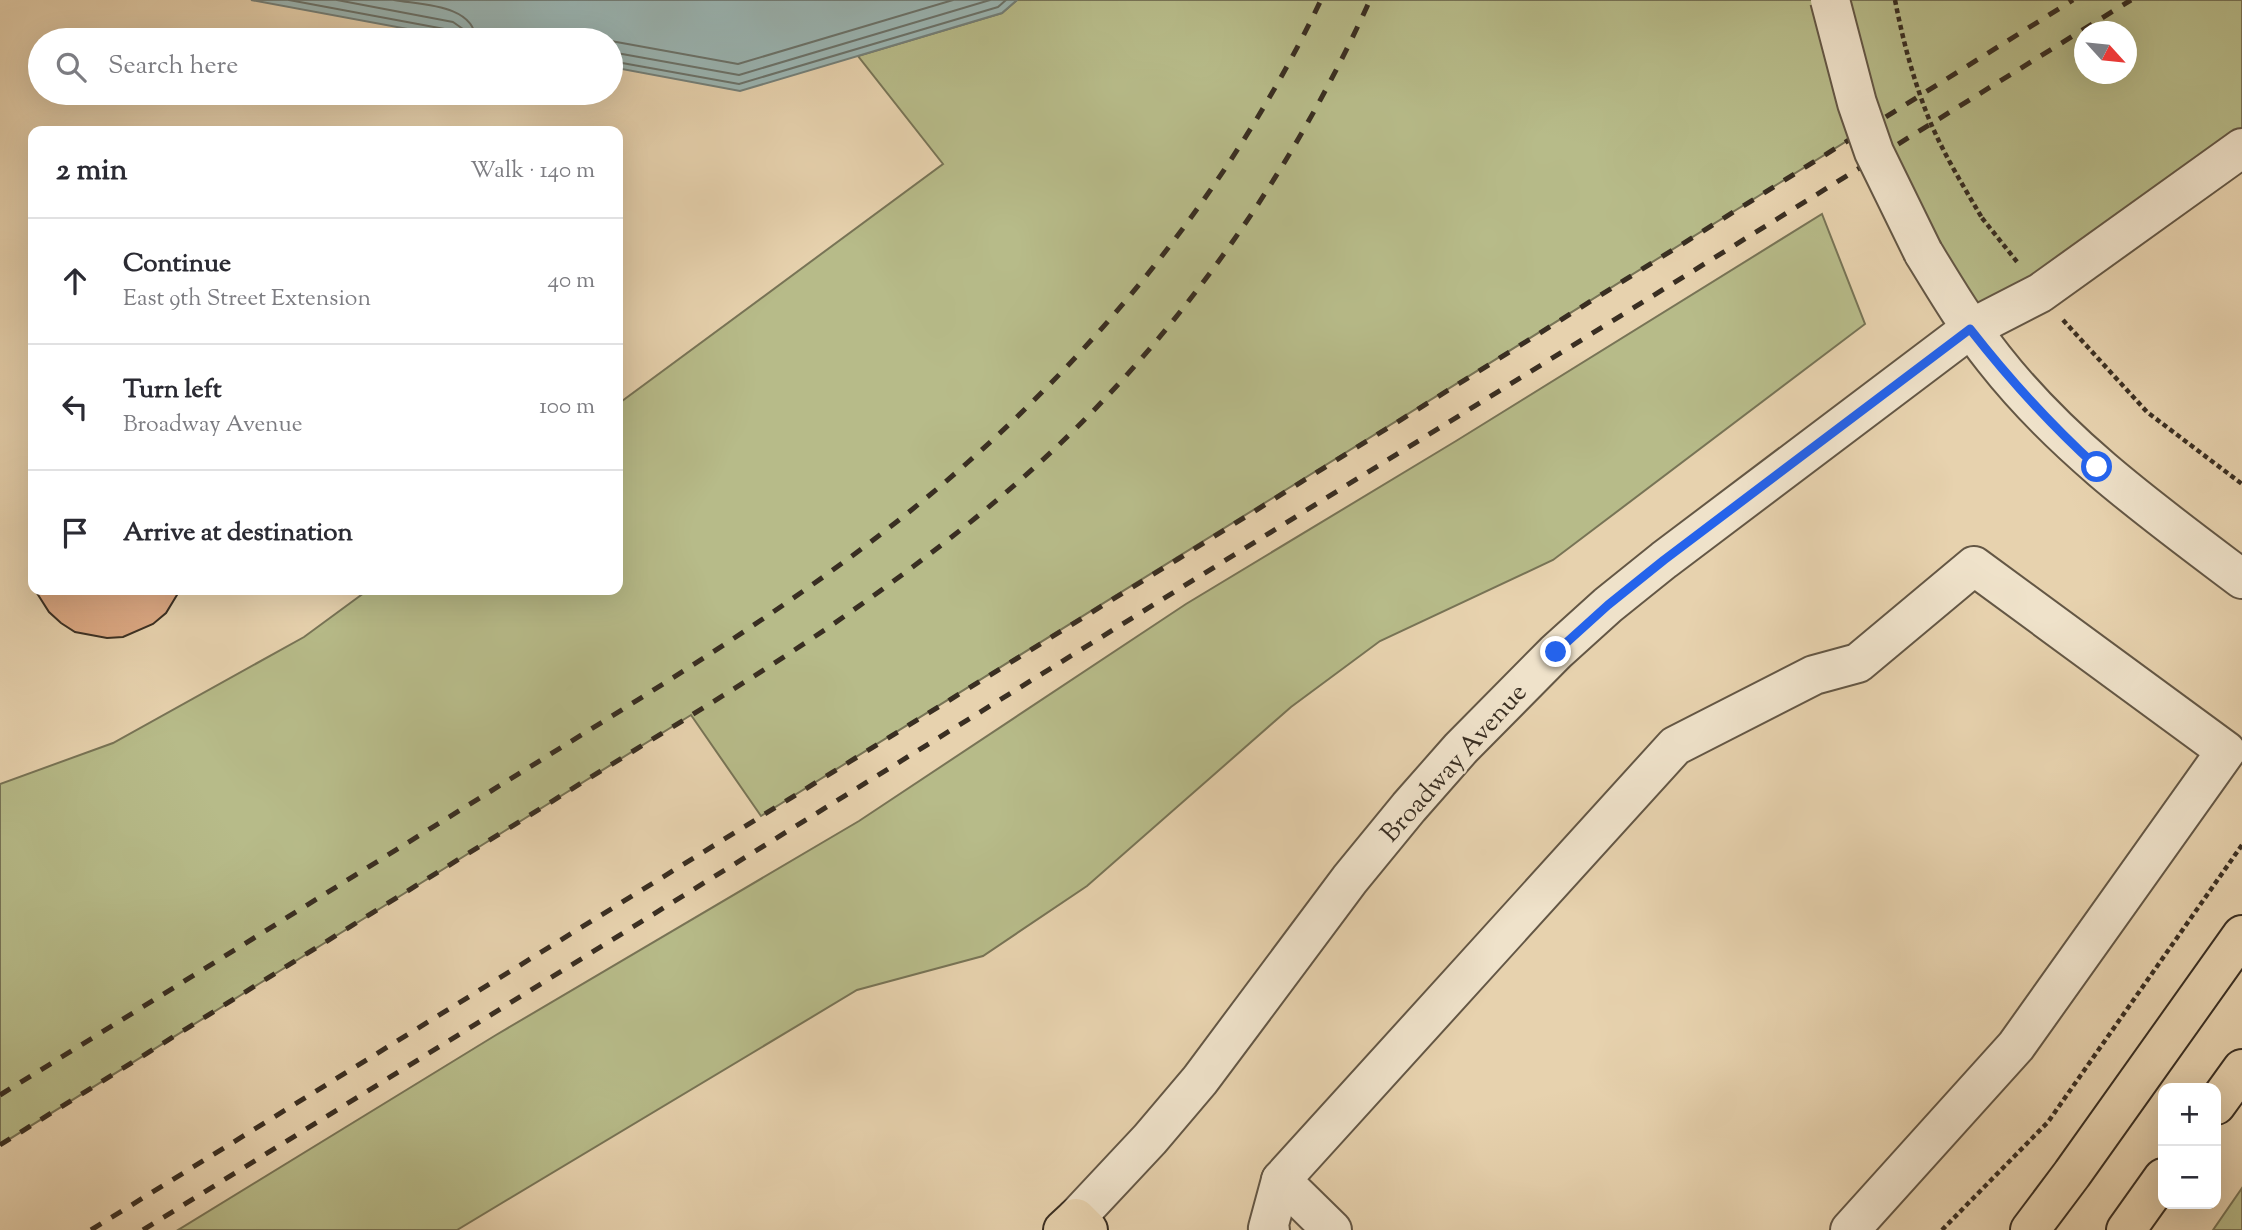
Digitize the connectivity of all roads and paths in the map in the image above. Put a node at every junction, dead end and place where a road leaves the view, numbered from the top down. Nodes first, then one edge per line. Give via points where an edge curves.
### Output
1 (1830, 0) edge
2 (1895, 0) edge
3 (2242, 148) edge
4 (2040, 293) junction
5 (1970, 329) junction
6 (2242, 484) edge
7 (2242, 579) edge
8 (2242, 845) edge
9 (2242, 935) edge
10 (2242, 1069) edge
11 (2221, 1098) edge
12 (1281, 1180) junction
13 (2158, 1185) edge
14 (1075, 1226) edge
15 (1270, 1230) edge
16 (1332, 1230) edge
17 (1850, 1230) edge
18 (1942, 1230) edge
19 (2029, 1230) edge
20 (2126, 1230) edge

1 - 5 street, bridge via 1874,152 1923,252
2 - 4 path, bridge via 1924,108 1953,167 1982,218
3 - 4 street, Broadway Avenue
4 - 5 street, Broadway Avenue
4 - 6 path via 2147,412
5 - 7 street via 2059,432 2139,502
5 - 14 street, Broadway Avenue via 1617,597 1508,698 1409,807 1250,1016
8 - 18 path via 2048,1122
9 - 19 main road
10 - 11 main road
12 - 15 street
12 - 16 street
12 - 17 street via 1675,746 1814,675 1858,663 1974,566 2226,751 2016,1046
13 - 20 main road

